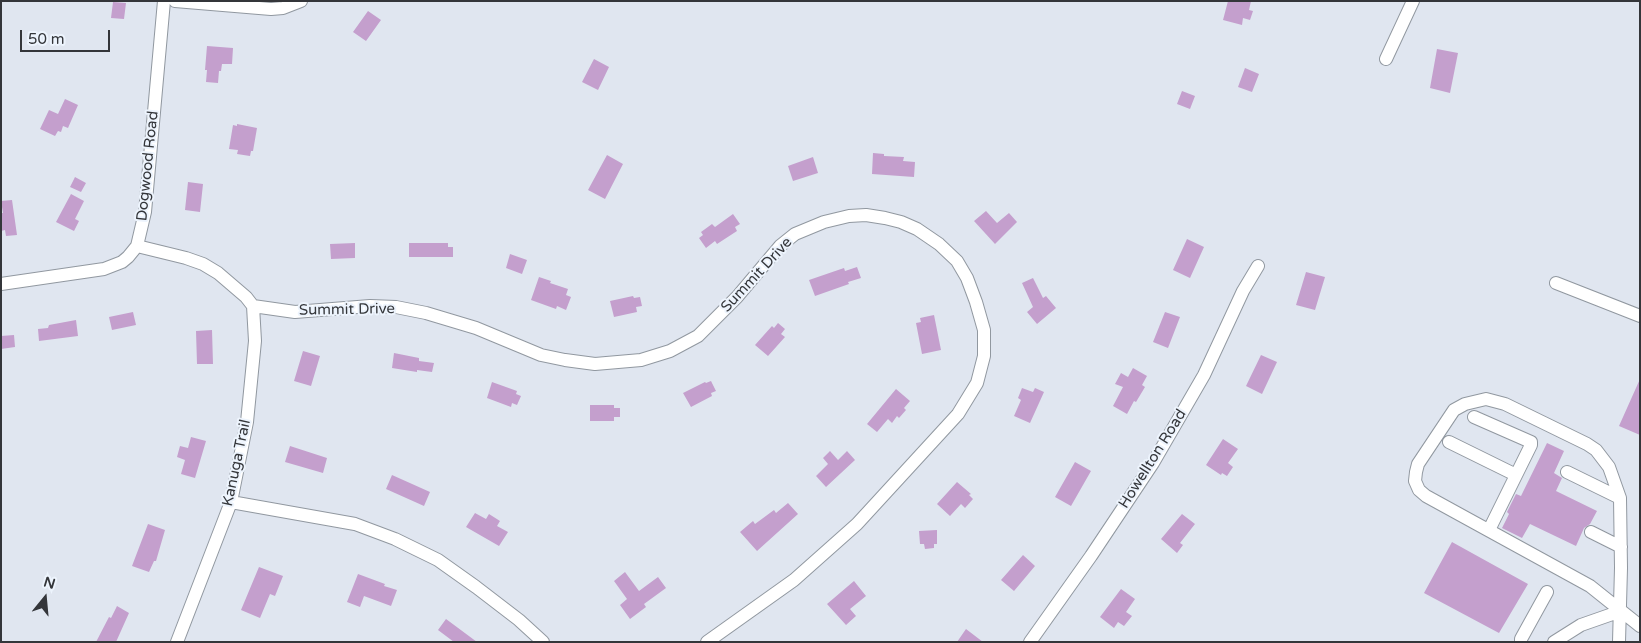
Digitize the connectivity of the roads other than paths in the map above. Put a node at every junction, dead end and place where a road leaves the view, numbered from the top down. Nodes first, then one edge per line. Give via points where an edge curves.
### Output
1 (164, 1) edge
2 (175, 1) edge
3 (302, 1) edge
4 (1414, 1) edge
5 (1386, 59) dead end
6 (137, 246) junction
7 (1258, 266) dead end
8 (1556, 283) dead end
9 (1, 284) edge
10 (253, 306) junction
11 (1640, 316) edge
12 (1474, 417) dead end
13 (1449, 442) dead end
14 (1567, 472) dead end
15 (1516, 475) junction
16 (1620, 498) junction
17 (231, 502) junction
18 (1489, 530) junction
19 (1591, 532) dead end
20 (1621, 547) junction
21 (1546, 592) dead end
22 (1621, 610) junction
23 (1640, 626) edge
24 (176, 642) edge
25 (543, 642) edge
26 (707, 642) edge
27 (1030, 642) edge
28 (1521, 642) edge
29 (1554, 642) edge
30 (1619, 642) edge

1 - 6 street, Dogwood Road via 145,212
2 - 3 street via 271,9
4 - 5 street
6 - 9 street via 128,257 104,269
6 - 10 street via 203,264 225,279
7 - 27 street, Howellton Road via 1204,375 1153,463
8 - 11 street
10 - 17 street, Kanuga Trail via 255,341 247,422
10 - 26 street, Summit Drive via 295,312 396,307 476,328 541,355 595,364 641,360 670,352 698,336 737,297 780,246 795,234 824,222 849,216 885,218 917,229 939,244 967,278 984,330 984,356 977,383 958,414 857,524 794,580
12 - 15 street via 1531,442
13 - 15 street
14 - 16 street
15 - 18 street
16 - 18 street via 1609,467 1596,450 1505,404 1482,399 1454,410 1418,464 1415,481 1426,496
16 - 20 street
17 - 24 street, Kanuga Trail
17 - 25 street via 354,524 396,539 438,560 519,620
18 - 22 street via 1590,586
19 - 20 street
20 - 22 street
21 - 28 street
22 - 23 street
22 - 29 street via 1581,625
22 - 30 street

